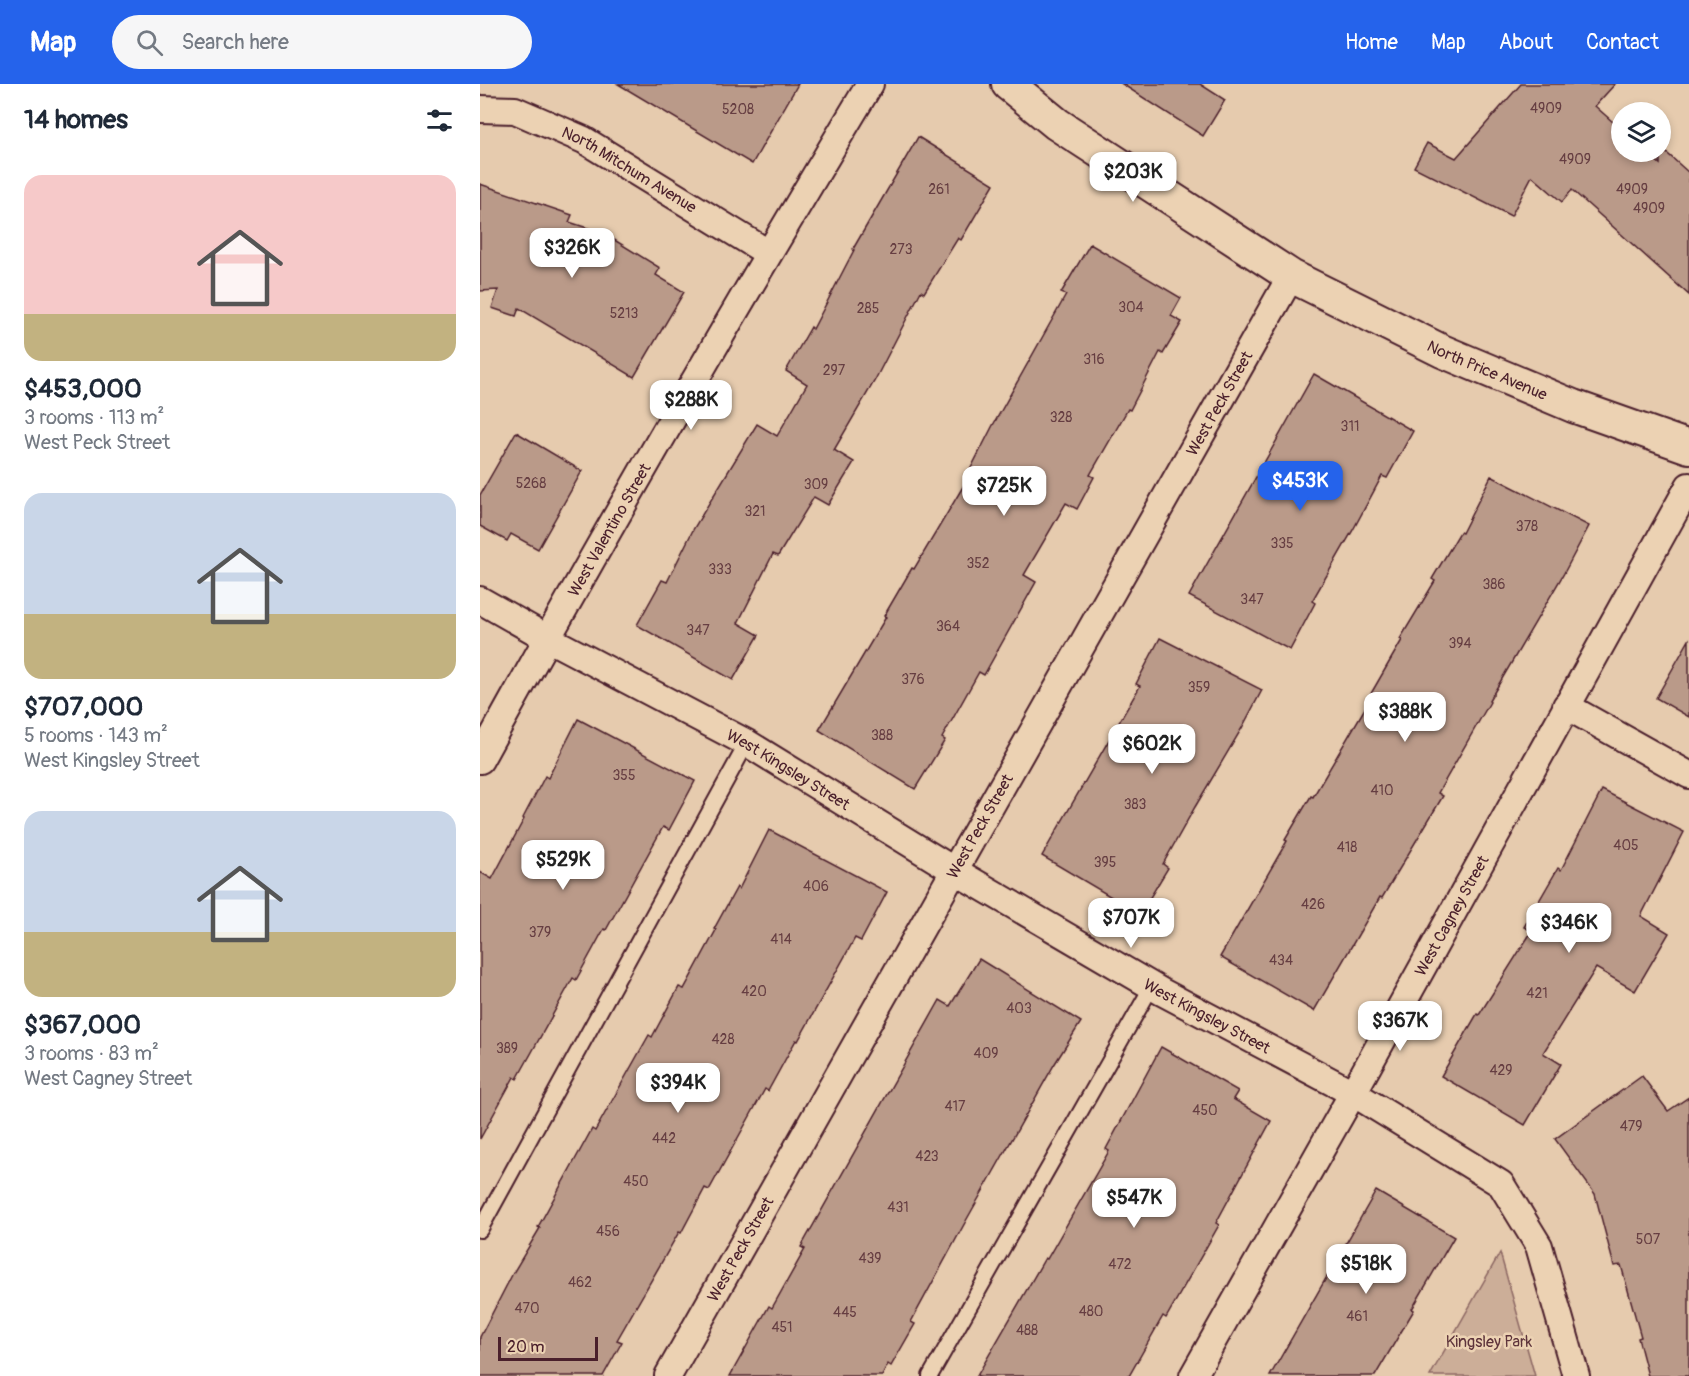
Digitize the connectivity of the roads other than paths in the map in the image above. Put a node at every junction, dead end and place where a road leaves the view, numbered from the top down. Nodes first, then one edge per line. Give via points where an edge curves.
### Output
1 (870, 84) edge
2 (1008, 84) edge
3 (480, 109) edge
4 (768, 254) junction
5 (1291, 276) junction
6 (1689, 447) edge
7 (1689, 486) edge
8 (480, 600) edge
9 (547, 638) junction
10 (1566, 706) junction
11 (747, 743) junction
12 (480, 760) edge
13 (1689, 774) edge
14 (955, 871) junction
15 (1152, 986) junction
16 (1353, 1093) junction
17 (480, 1230) edge
18 (668, 1376) edge
19 (930, 1376) edge
20 (1192, 1376) edge
21 (1576, 1376) edge

1 - 4 street, West Valentino Street
2 - 5 street, North Price Avenue via 1057,124
3 - 4 street, North Mitchum Avenue via 515,110 584,140
4 - 9 street, West Valentino Street
5 - 6 street, North Price Avenue via 1442,351 1573,406
5 - 14 street, West Peck Street
7 - 10 street, West Cagney Street
8 - 9 street, West Kingsley Street
9 - 11 street, West Kingsley Street
9 - 12 street, West Valentino Street
10 - 13 street
10 - 16 street, West Cagney Street
11 - 14 street, West Kingsley Street
11 - 17 lane
14 - 15 street, West Kingsley Street
14 - 18 street, West Peck Street
15 - 16 street, West Kingsley Street
15 - 19 lane
16 - 20 street, West Cagney Street
16 - 21 street, West Kingsley Street via 1501,1184 1539,1246

